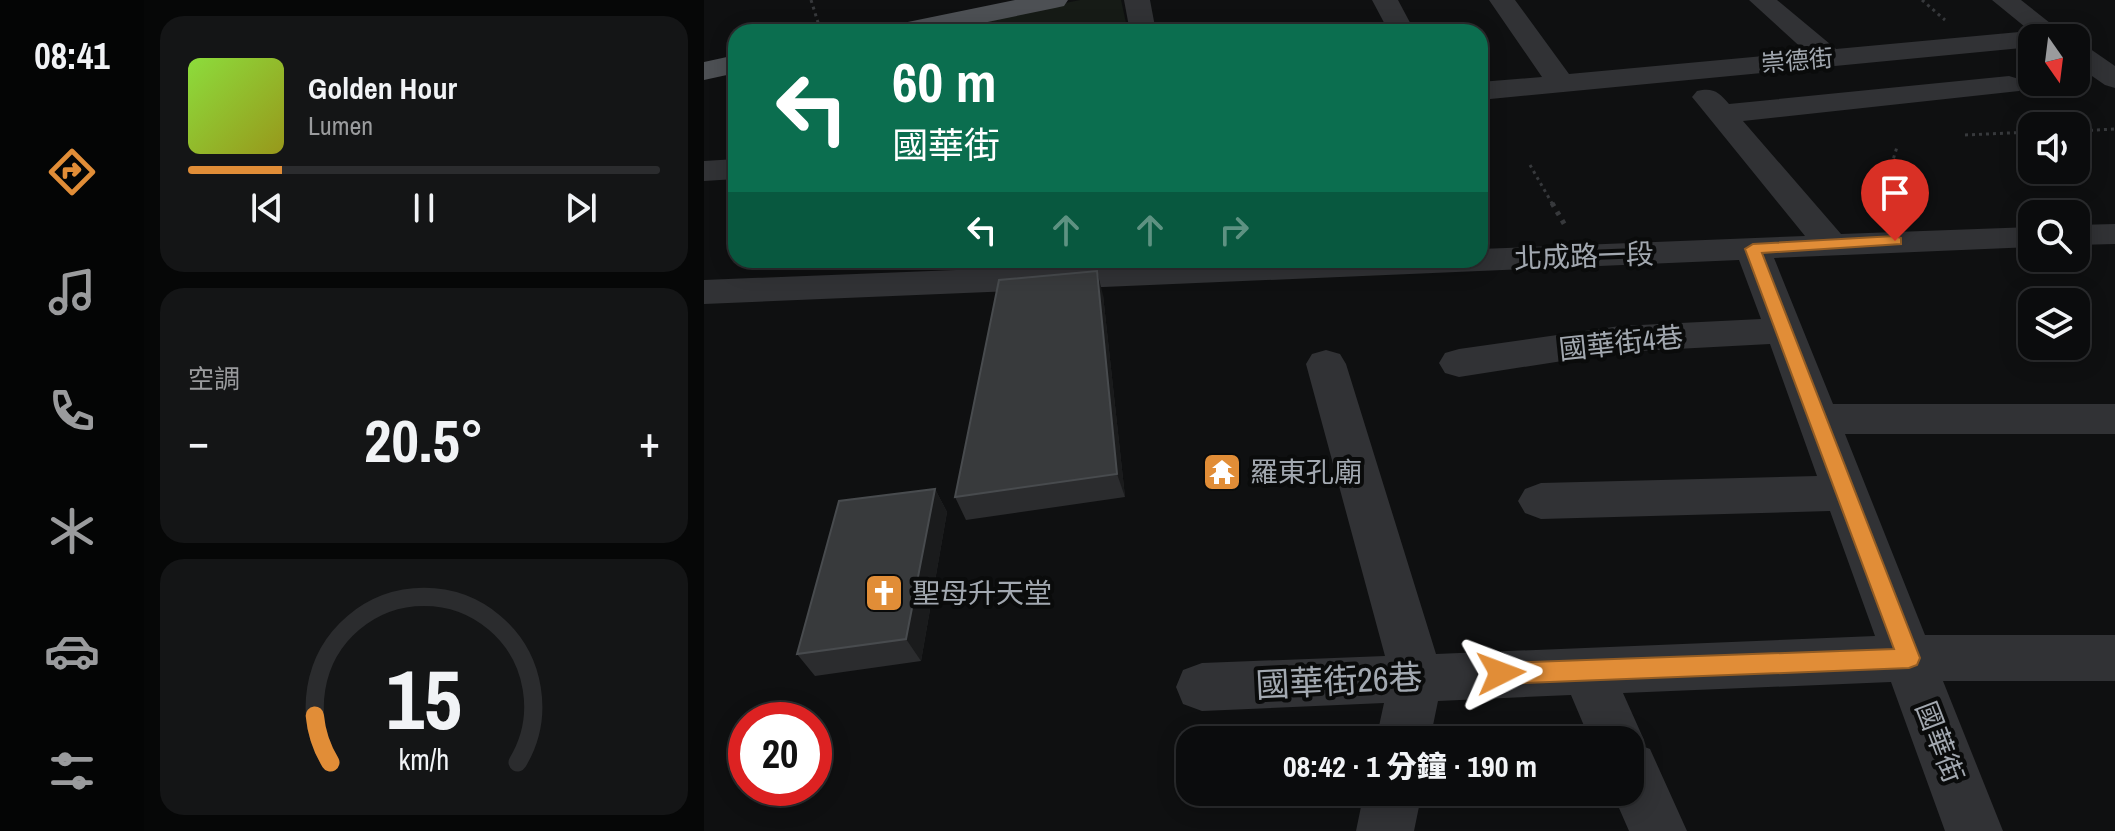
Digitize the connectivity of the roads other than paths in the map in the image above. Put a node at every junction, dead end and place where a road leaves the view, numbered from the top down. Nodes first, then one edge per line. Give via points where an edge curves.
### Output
1 (1055, 0) edge
2 (1137, 0) edge
3 (1385, 0) edge
4 (1502, 0) edge
5 (1762, 0) edge
6 (2005, 0) edge
7 (942, 24) edge
8 (1142, 24) edge
9 (1398, 24) edge
10 (2032, 24) edge
11 (2018, 44) edge
12 (1830, 58) junction
13 (2090, 64) edge
14 (728, 66) edge
15 (704, 71) edge
16 (1684, 72) junction
17 (2115, 79) edge
18 (1561, 83) junction
19 (2009, 85) dead end
20 (1488, 90) edge
21 (1723, 114) junction
22 (728, 170) edge
23 (704, 171) edge
24 (2115, 234) edge
25 (2090, 235) edge
26 (2018, 237) edge
27 (1830, 243) junction
28 (1753, 249) junction
29 (1488, 259) edge
30 (1169, 268) edge
31 (704, 292) edge
32 (1784, 331) junction
33 (1459, 363) dead end
34 (1326, 364) dead end
35 (1817, 419) junction
36 (2115, 419) edge
37 (1845, 493) junction
38 (1541, 501) dead end
39 (1909, 658) junction
40 (2115, 658) edge
41 (1586, 670) junction
42 (1417, 677) junction
43 (1202, 687) dead end
44 (1406, 726) edge
45 (1611, 726) edge
46 (1644, 800) edge
47 (1390, 806) edge
48 (1385, 831) edge
49 (1658, 831) edge
50 (1974, 831) edge

1 - 7 main road
2 - 8 street
3 - 9 street
4 - 18 street
5 - 12 street
6 - 10 street
11 - 12 street, 崇德街
12 - 16 street, 崇德街
13 - 17 street
14 - 15 main road
16 - 18 street, 崇德街
16 - 21 street
18 - 20 street, 崇德街
19 - 21 street
21 - 27 street
22 - 23 street
24 - 25 street
26 - 27 street, 北成路一段
27 - 28 street, 北成路一段
28 - 29 street, 北成路一段
28 - 32 street, 國華街
30 - 31 street, 北成路一段
32 - 33 street, 國華街4巷 via 1620,339
32 - 35 street, 國華街
34 - 42 street
35 - 36 street
35 - 37 street, 國華街
37 - 38 street
37 - 39 street, 國華街
39 - 40 street, 國華街26巷
39 - 41 street, 國華街26巷
39 - 50 street, 國華街
41 - 42 street, 國華街26巷
41 - 45 street
42 - 43 street, 國華街26巷
42 - 44 street
46 - 49 street
47 - 48 street

